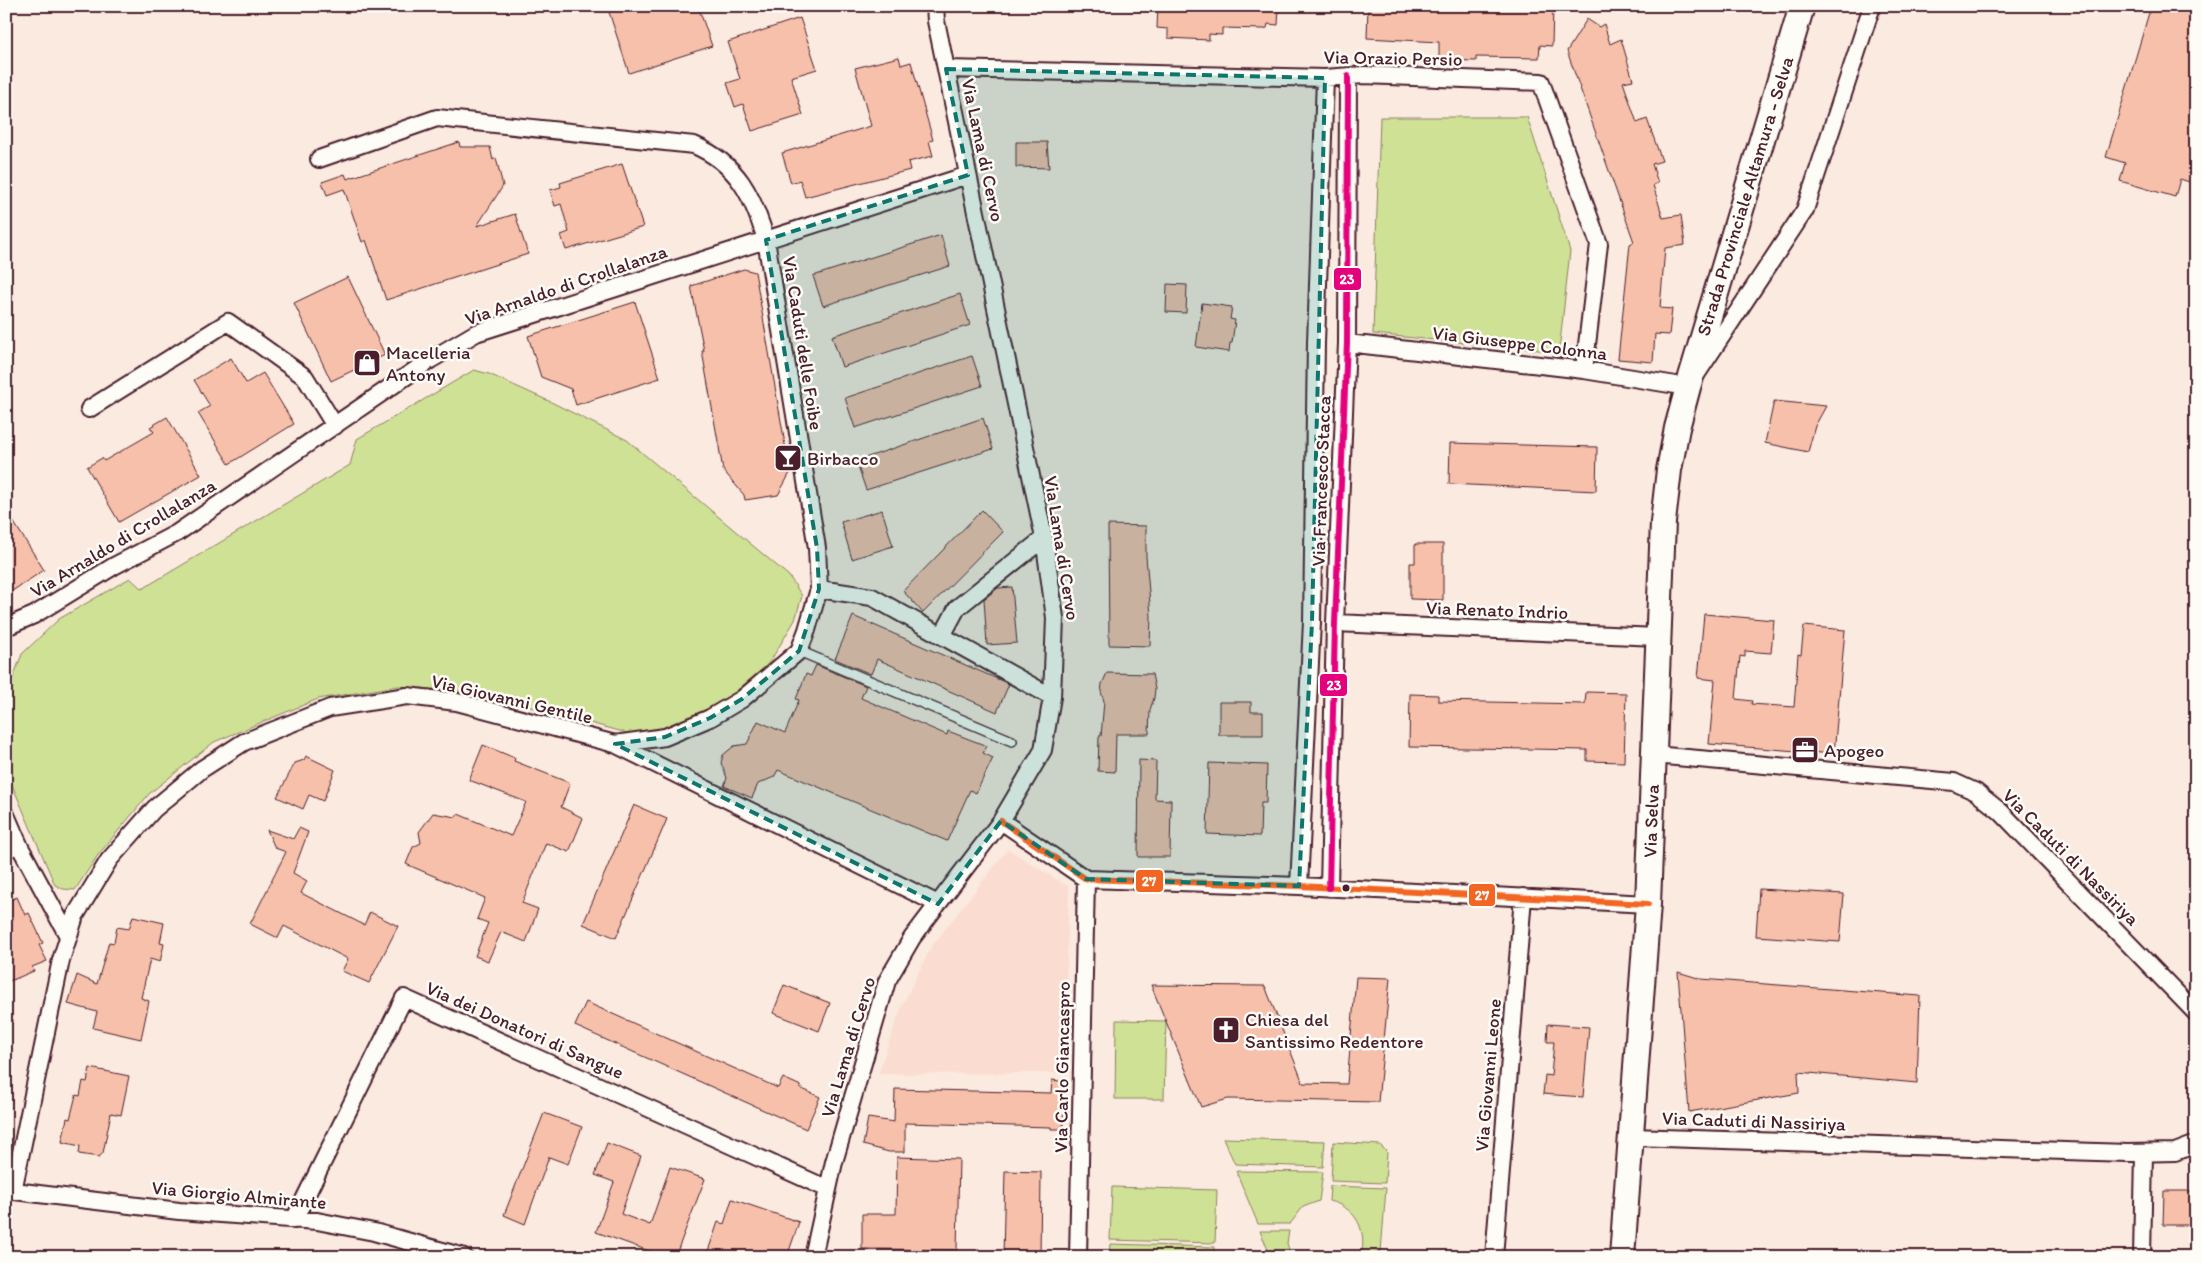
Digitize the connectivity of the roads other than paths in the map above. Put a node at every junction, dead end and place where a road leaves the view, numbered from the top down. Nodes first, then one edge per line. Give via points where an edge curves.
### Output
1 (935, 6) edge
2 (1802, 6) edge
3 (1872, 6) edge
4 (946, 69) junction
5 (1348, 76) junction
6 (1325, 78) junction
7 (319, 159) dead end
8 (968, 175) junction
9 (766, 240) junction
10 (1347, 343) junction
11 (1584, 370) junction
12 (1688, 386) junction
13 (89, 409) dead end
14 (335, 426) junction
15 (1044, 538) junction
16 (818, 589) junction
17 (1335, 624) junction
18 (6, 627) edge
19 (942, 636) junction
20 (1658, 637) junction
21 (799, 651) junction
22 (1052, 697) junction
23 (1012, 741) dead end
24 (615, 744) junction
25 (1654, 755) junction
26 (6, 815) edge
27 (1001, 821) junction
28 (13, 850) edge
29 (1086, 878) junction
30 (1299, 886) junction
31 (1329, 888) junction
32 (1523, 897) junction
33 (938, 904) junction
34 (1648, 904) junction
35 (68, 936) junction
36 (2196, 1013) edge
37 (1632, 1136) junction
38 (2196, 1144) edge
39 (2144, 1153) junction
40 (828, 1189) junction
41 (10, 1191) edge
42 (294, 1220) junction
43 (464, 1257) edge
44 (813, 1257) edge
45 (1078, 1257) edge
46 (1494, 1257) edge
47 (1622, 1257) edge
48 (2142, 1257) edge

1 - 4 street, Via Lama di Cervo
2 - 12 street, Strada Provinciale Altamura - Selva
3 - 12 street via 1805,210
4 - 6 street, Via Orazio Persio
4 - 8 street, Via Lama di Cervo
5 - 6 street, Via Orazio Persio
5 - 10 street, Via Francesco Stacca
5 - 11 street, Via Orazio Persio via 1541,82 1599,244
6 - 30 street, Via Francesco Stacca via 1316,344 1312,622
7 - 9 street, Via Caduti delle Foibe via 437,118 694,145 711,152 739,177 757,211
8 - 9 street, Via Arnaldo di Crollalanza
8 - 15 street, Via Lama di Cervo
9 - 14 street, Via Arnaldo di Crollalanza via 476,333 430,360
9 - 16 street, Via Caduti delle Foibe via 817,548
10 - 11 street, Via Giuseppe Colonna
10 - 17 street, Via Francesco Stacca
11 - 12 street, Via Giuseppe Colonna
12 - 20 street, Via Selva via 1669,470 1663,522
13 - 14 street via 228,322 305,377
14 - 18 street, Via Arnaldo di Crollalanza via 177,533 114,566 34,615
15 - 19 street via 957,608
15 - 22 street, Via Lama di Cervo via 1055,618
16 - 19 street via 872,597
16 - 21 street, Via Caduti delle Foibe
17 - 20 street, Via Renato Indrio
17 - 31 street, Via Francesco Stacca
19 - 22 street
20 - 25 street, Via Selva
21 - 23 lane
21 - 24 street, Via Caduti delle Foibe via 742,699 710,718 665,737
22 - 27 street, Via Lama di Cervo via 1043,750
24 - 33 street, Via Giovanni Gentile
24 - 35 street, Via Giovanni Gentile via 457,702 407,696 330,708 244,742 202,769 154,809 109,860 75,916
25 - 34 street, Via Selva
25 - 36 street, Via Caduti di Nassiriya via 1954,782 1976,792 2001,812
26 - 28 street
27 - 29 street
27 - 33 street, Via Lama di Cervo
28 - 35 street
29 - 30 street
29 - 45 street, Via Carlo Giancaspro
30 - 31 street
31 - 32 street
32 - 34 street
32 - 46 street, Via Giovanni Leone
33 - 40 street, Via Lama di Cervo via 912,938 887,981
34 - 37 street, Via Selva
35 - 41 street, Via Giovanni Gentile
37 - 39 street, Via Caduti di Nassiriya
37 - 47 street, Via Selva
38 - 39 street, Via Caduti di Nassiriya via 2175,1152
39 - 48 street
40 - 42 street, Via dei Donatori di Sangue via 404,998
40 - 44 street, Via Lama di Cervo
41 - 42 street, Via Giorgio Almirante via 180,1211
42 - 43 street, Via Giorgio Almirante via 374,1232

